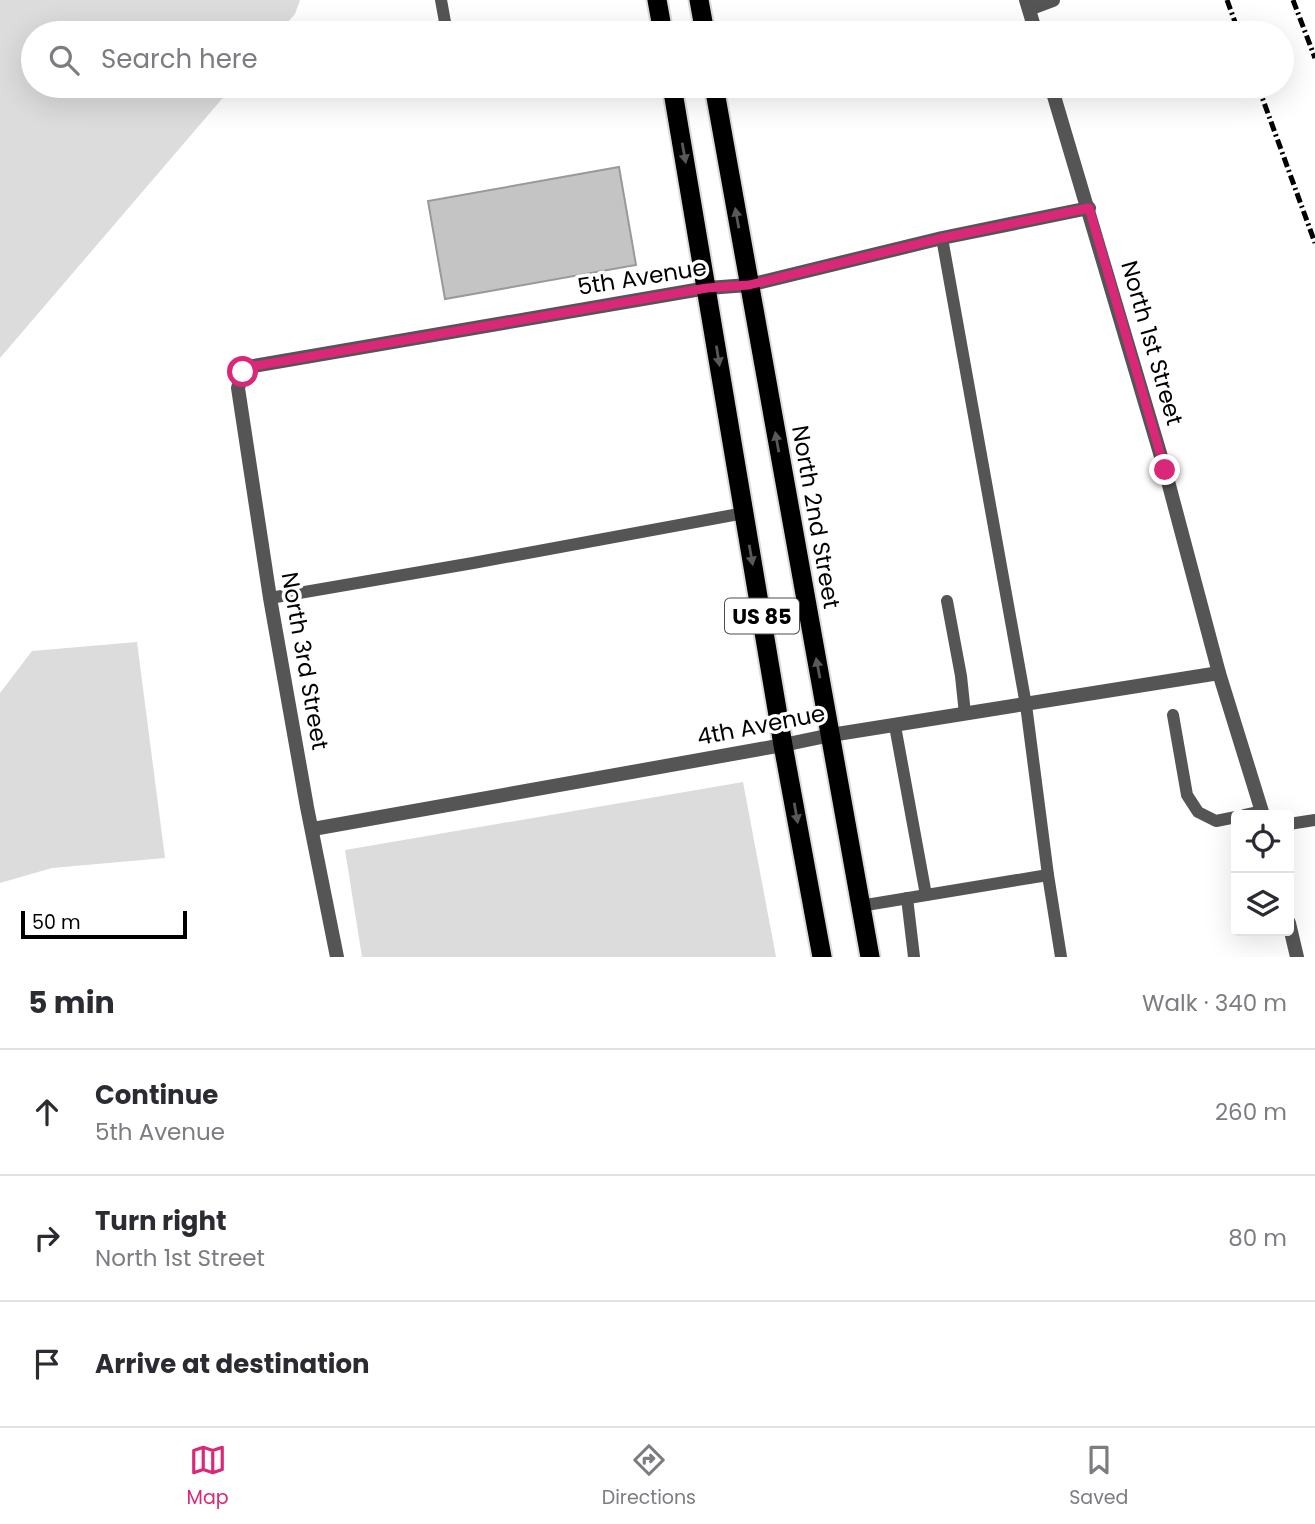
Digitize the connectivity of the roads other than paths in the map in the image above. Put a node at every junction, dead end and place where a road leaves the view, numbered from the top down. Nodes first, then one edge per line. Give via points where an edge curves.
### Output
1 (441, 0) edge
2 (657, 0) edge
3 (699, 0) edge
4 (1053, 0) edge
5 (1027, 4) edge
6 (445, 21) edge
7 (661, 21) edge
8 (703, 21) edge
9 (1032, 21) edge
10 (674, 98) edge
11 (716, 98) edge
12 (1055, 98) edge
13 (1089, 208) junction
14 (942, 238) junction
15 (749, 285) junction
16 (707, 288) junction
17 (243, 372) joint
18 (744, 513) junction
19 (270, 598) junction
20 (947, 601) dead end
21 (1219, 674) junction
22 (1026, 705) junction
23 (965, 714) junction
24 (1173, 715) dead end
25 (895, 726) junction
26 (831, 735) junction
27 (783, 745) junction
28 (1262, 810) edge
29 (1231, 818) edge
30 (1315, 820) edge
31 (1294, 823) edge
32 (313, 829) junction
33 (1048, 875) junction
34 (926, 895) junction
35 (907, 898) junction
36 (860, 905) junction
37 (1292, 936) edge
38 (337, 957) edge
39 (822, 957) edge
40 (870, 957) edge
41 (914, 957) edge
42 (1061, 957) edge
43 (1297, 957) edge

1 - 6 lane
2 - 7 highway
3 - 8 highway
4 - 5 street
5 - 9 street
10 -> 16 highway, US 85
15 -> 11 highway, North 2nd Street / US 85
12 - 13 street, North 1st Street
13 - 14 street, 5th Avenue
13 - 21 street, North 1st Street
14 - 15 street, 5th Avenue
14 - 22 lane
15 - 16 street, 5th Avenue
26 -> 15 highway, North 2nd Street / US 85
16 - 17 street, 5th Avenue via 248,367
16 -> 18 highway, US 85
17 - 19 street, North 3rd Street via 239,388
18 - 19 lane
18 -> 27 highway, US 85
19 - 32 street, North 3rd Street
20 - 23 lane
21 - 22 street, 4th Avenue
21 - 28 street, North 1st Street
22 - 23 street, 4th Avenue
22 - 33 lane
23 - 25 street, 4th Avenue
24 - 29 lane via 1187,795 1198,812 1216,821
25 - 26 street, 4th Avenue
25 - 34 lane
26 - 27 street, 4th Avenue
26 - 36 highway, North 2nd Street / US 85
27 - 32 street, 4th Avenue
27 -> 39 highway, US 85
30 - 31 lane
32 - 38 street, North 3rd Street
33 - 34 lane
33 - 42 lane
34 - 35 lane
35 - 36 lane
35 - 41 lane
36 - 40 highway, North 2nd Street / US 85
37 - 43 street

